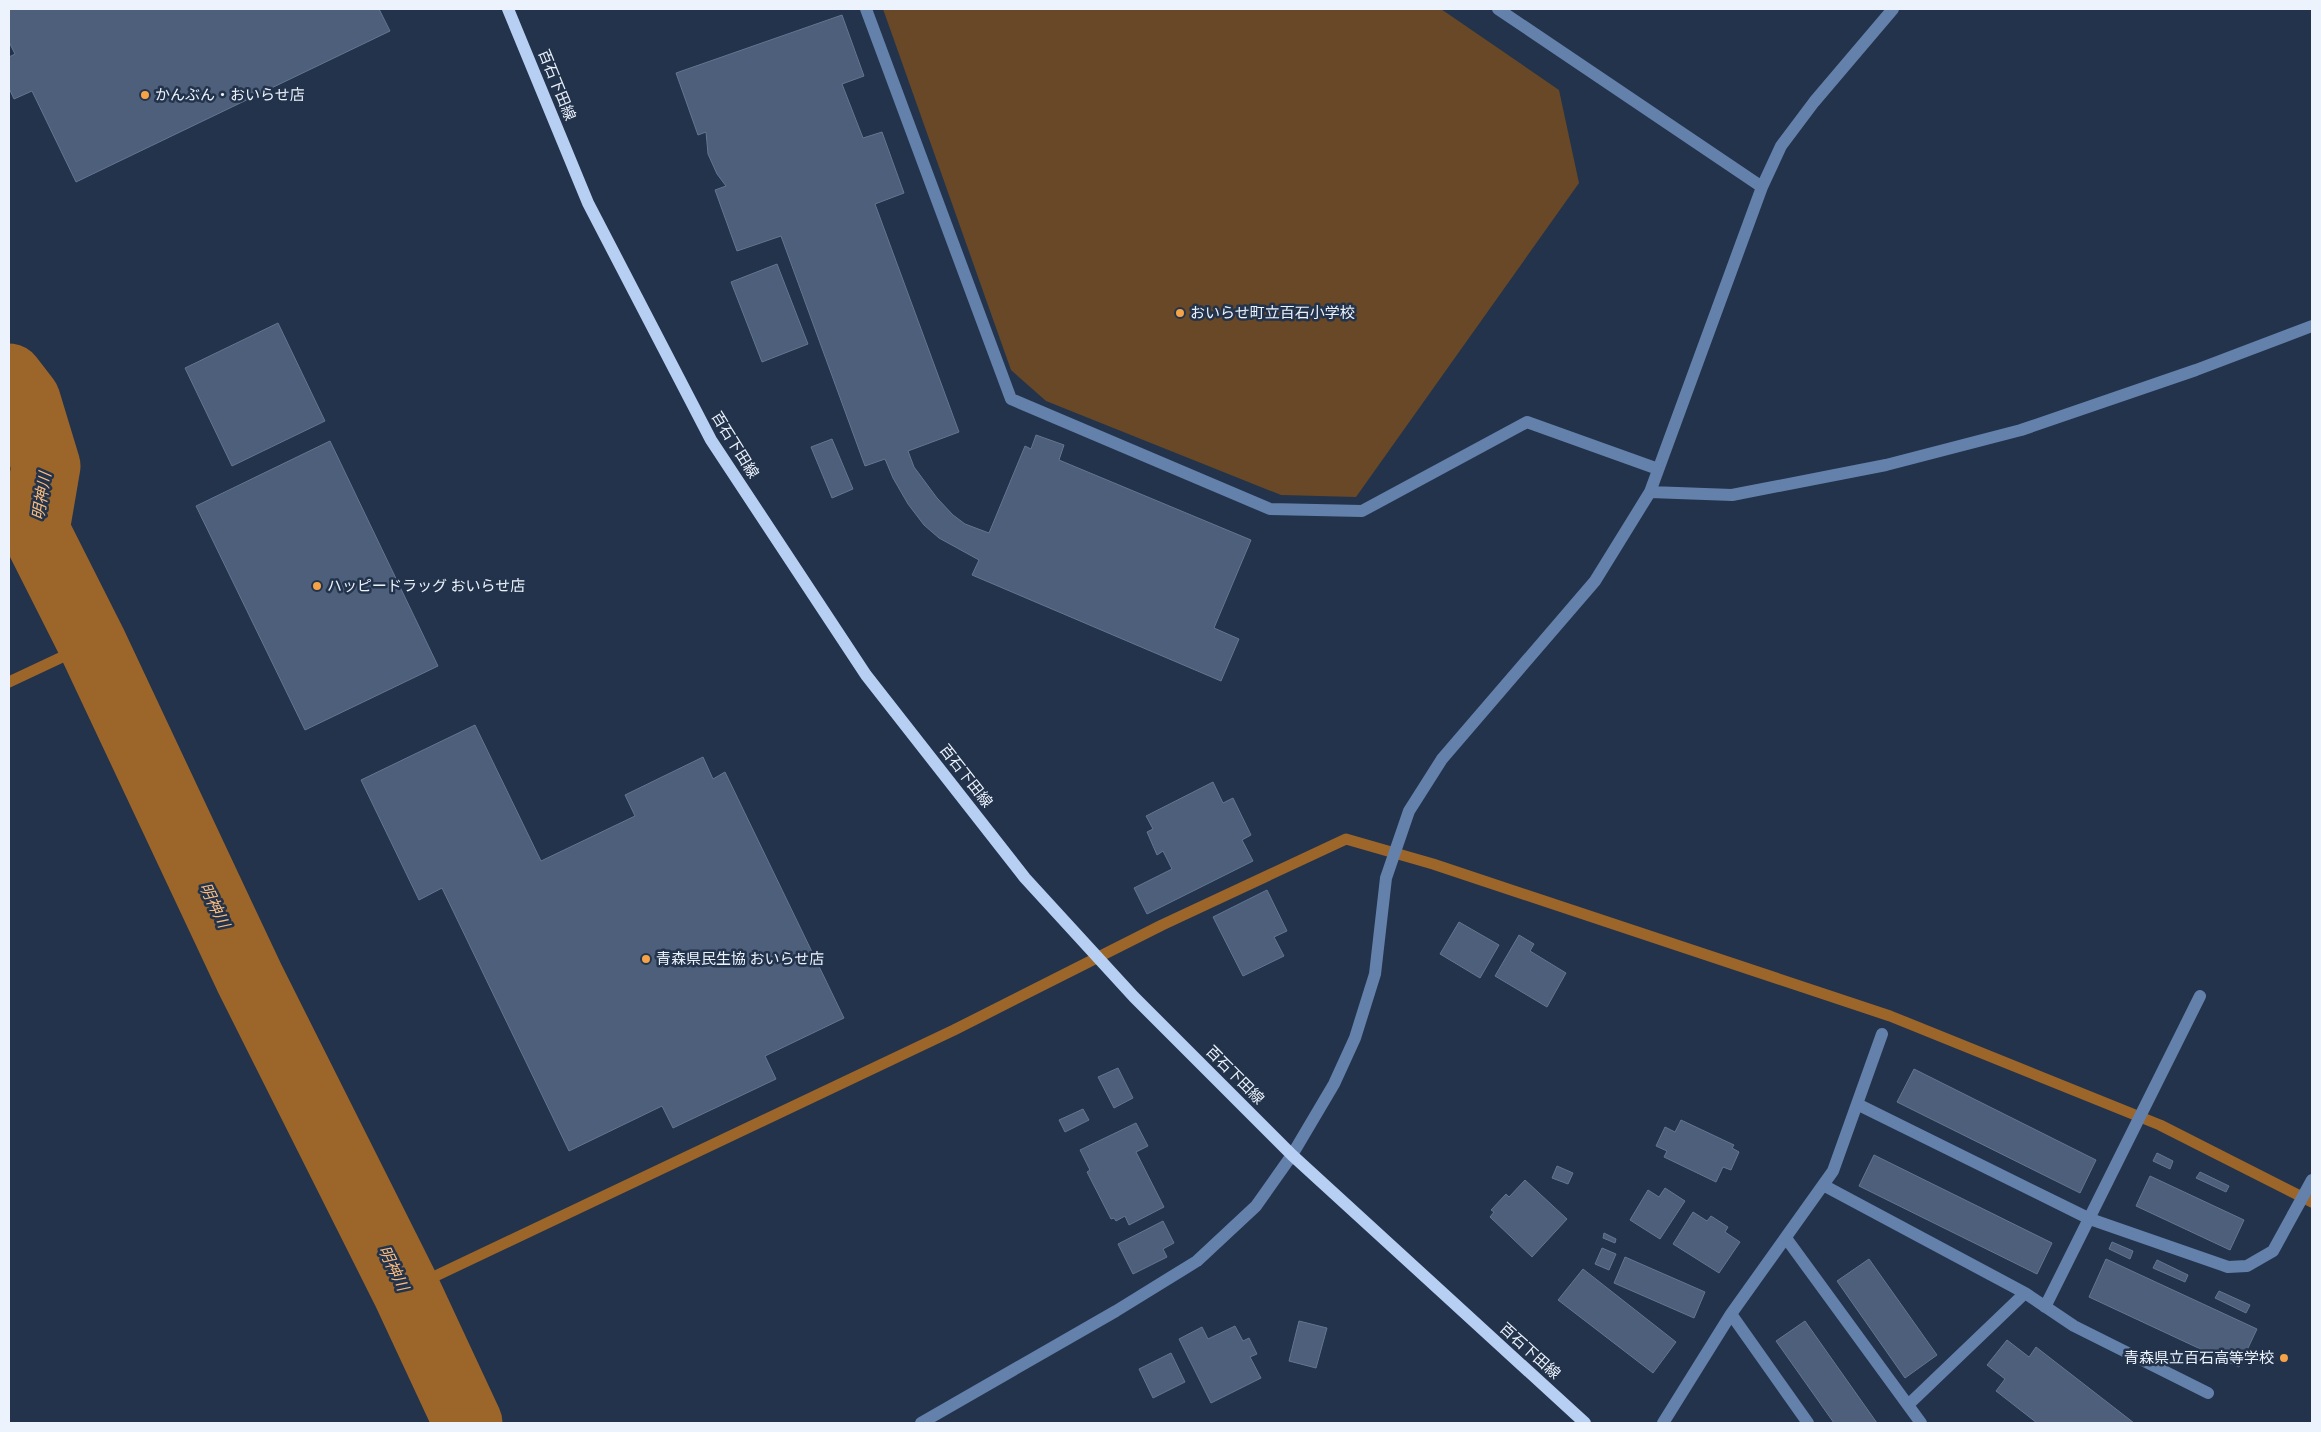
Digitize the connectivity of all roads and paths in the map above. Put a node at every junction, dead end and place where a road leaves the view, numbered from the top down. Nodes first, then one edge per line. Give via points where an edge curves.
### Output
1 (508, 9) edge
2 (866, 9) edge
3 (1498, 9) edge
4 (1894, 9) edge
5 (1762, 187) junction
6 (2312, 326) edge
7 (1658, 470) junction
8 (1650, 492) junction
9 (2200, 996) dead end
10 (1882, 1034) dead end
11 (1857, 1104) junction
12 (1292, 1155) junction
13 (2312, 1180) edge
14 (1823, 1185) junction
15 (2090, 1219) junction
16 (1786, 1238) junction
17 (2025, 1293) junction
18 (2045, 1307) junction
19 (1731, 1314) junction
20 (2208, 1393) dead end
21 (1908, 1405) junction
22 (921, 1423) edge
23 (1585, 1423) edge
24 (1662, 1423) edge
25 (1808, 1423) edge
26 (1921, 1423) edge

1 - 12 main road, 百石下田線 via 588,203 711,440 866,675 1025,878 1134,997
2 - 7 street via 1012,399 1270,509 1362,511 1528,422
3 - 5 street
4 - 5 street via 1814,102 1781,146
5 - 7 street
6 - 8 street via 2021,430 1886,465 1732,495
7 - 8 street
8 - 12 street via 1595,581 1442,759 1409,810 1386,878 1374,974 1355,1038 1334,1084
9 - 15 street
10 - 11 street
11 - 14 street via 1833,1170
11 - 15 street
12 - 22 street via 1254,1208 1197,1260 1108,1316
12 - 23 main road, 百石下田線
13 - 15 street via 2273,1251 2246,1266 2228,1267
14 - 16 street
14 - 17 street
15 - 18 street
16 - 19 street
16 - 21 street
17 - 18 street
17 - 21 street
18 - 20 street via 2074,1326
19 - 24 street
19 - 25 street
21 - 26 street

